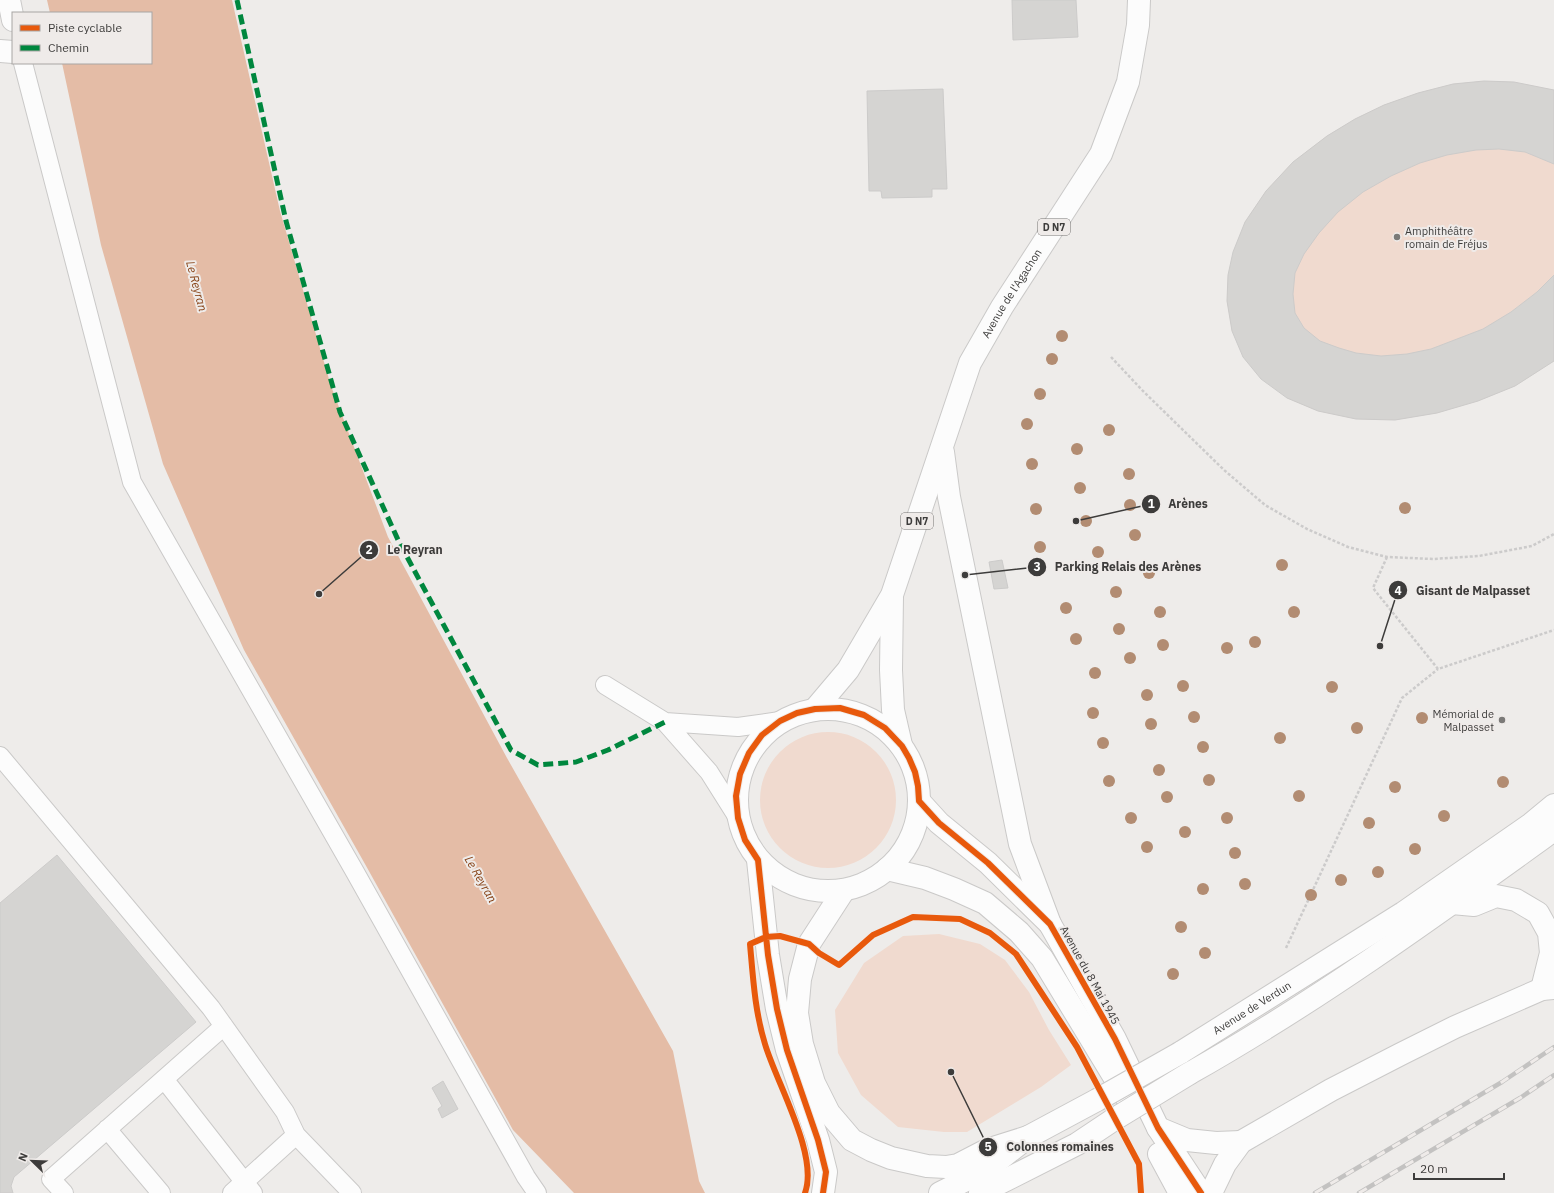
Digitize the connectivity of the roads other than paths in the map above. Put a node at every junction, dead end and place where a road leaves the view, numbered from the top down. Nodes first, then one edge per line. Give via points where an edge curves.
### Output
1 (9, 0) edge
2 (1139, 0) edge
3 (12, 15) edge
4 (0, 51) edge
5 (12, 52) edge
6 (23, 64) edge
7 (943, 446) junction
8 (892, 595) junction
9 (605, 685) dead end
10 (815, 709) junction
11 (780, 721) junction
12 (665, 722) junction
13 (902, 746) junction
14 (0, 756) edge
15 (919, 801) junction
16 (1554, 804) edge
17 (738, 818) junction
18 (1554, 830) edge
19 (758, 860) junction
20 (887, 870) junction
21 (844, 890) junction
22 (1452, 903) junction
23 (1050, 924) junction
24 (1548, 988) edge
25 (224, 1026) junction
26 (164, 1079) junction
27 (1158, 1128) junction
28 (107, 1129) junction
29 (296, 1135) junction
30 (1028, 1137) junction
31 (1241, 1142) junction
32 (243, 1190) edge
33 (64, 1193) edge
34 (161, 1193) edge
35 (352, 1193) edge
36 (537, 1193) edge
37 (823, 1193) edge
38 (940, 1193) edge
39 (980, 1193) edge
40 (1180, 1193) edge
41 (1201, 1193) edge
42 (1211, 1193) edge

1 - 3 main road
2 - 7 main road, Avenue de l'Agachon / D N7 via 1138,25 1128,82 1101,154 1002,307 970,363
4 - 5 main road
6 - 36 lane via 132,482
7 - 8 main road, Avenue de l'Agachon / D N7
7 - 23 main road via 949,497 1020,844
8 - 10 main road, D N7 via 848,670
8 - 13 main road, D N7 via 893,710
9 - 12 lane
10 - 11 main road via 797,713
10 - 13 main road via 840,708 864,715 885,728
11 - 12 lane via 738,727
11 - 17 main road via 762,735 749,753 740,774 736,796
12 - 17 lane via 709,772
13 - 15 main road via 915,772
14 - 25 lane
15 - 20 main road via 911,839
15 - 23 main road, Avenue du 8 Mai 1945 via 939,823 988,863
16 - 30 main road, Avenue de Verdun, bridge via 1531,824 1403,913 1180,1053
17 - 19 main road via 745,840
18 - 22 main road
19 - 21 main road via 776,876 797,887 820,891
19 - 37 main road via 768,955 777,1009 787,1050 818,1140 826,1172
20 - 21 main road via 867,883
20 - 40 main road via 924,878 985,903 1019,932 1042,958 1080,1018 1171,1173
21 - 30 main road via 809,944 800,979 798,1000 802,1044 814,1083 829,1113 852,1140 891,1158 927,1166 958,1165 987,1150
22 - 24 main road via 1474,905 1496,896 1516,900 1538,913 1549,933
22 - 39 main road, bridge via 1286,1016 1077,1144
23 - 27 main road, Avenue du 8 Mai 1945 via 1115,1039
24 - 31 main road via 1456,1027 1401,1054 1331,1090
25 - 26 lane
25 - 29 lane via 285,1112
26 - 28 lane
26 - 32 lane
27 - 31 main road via 1187,1140
27 - 41 main road, Avenue du 8 Mai 1945
28 - 33 lane via 51,1179
28 - 34 lane
29 - 32 lane
29 - 35 lane
30 - 38 main road, Avenue de Verdun via 986,1170
31 - 42 main road via 1225,1164

